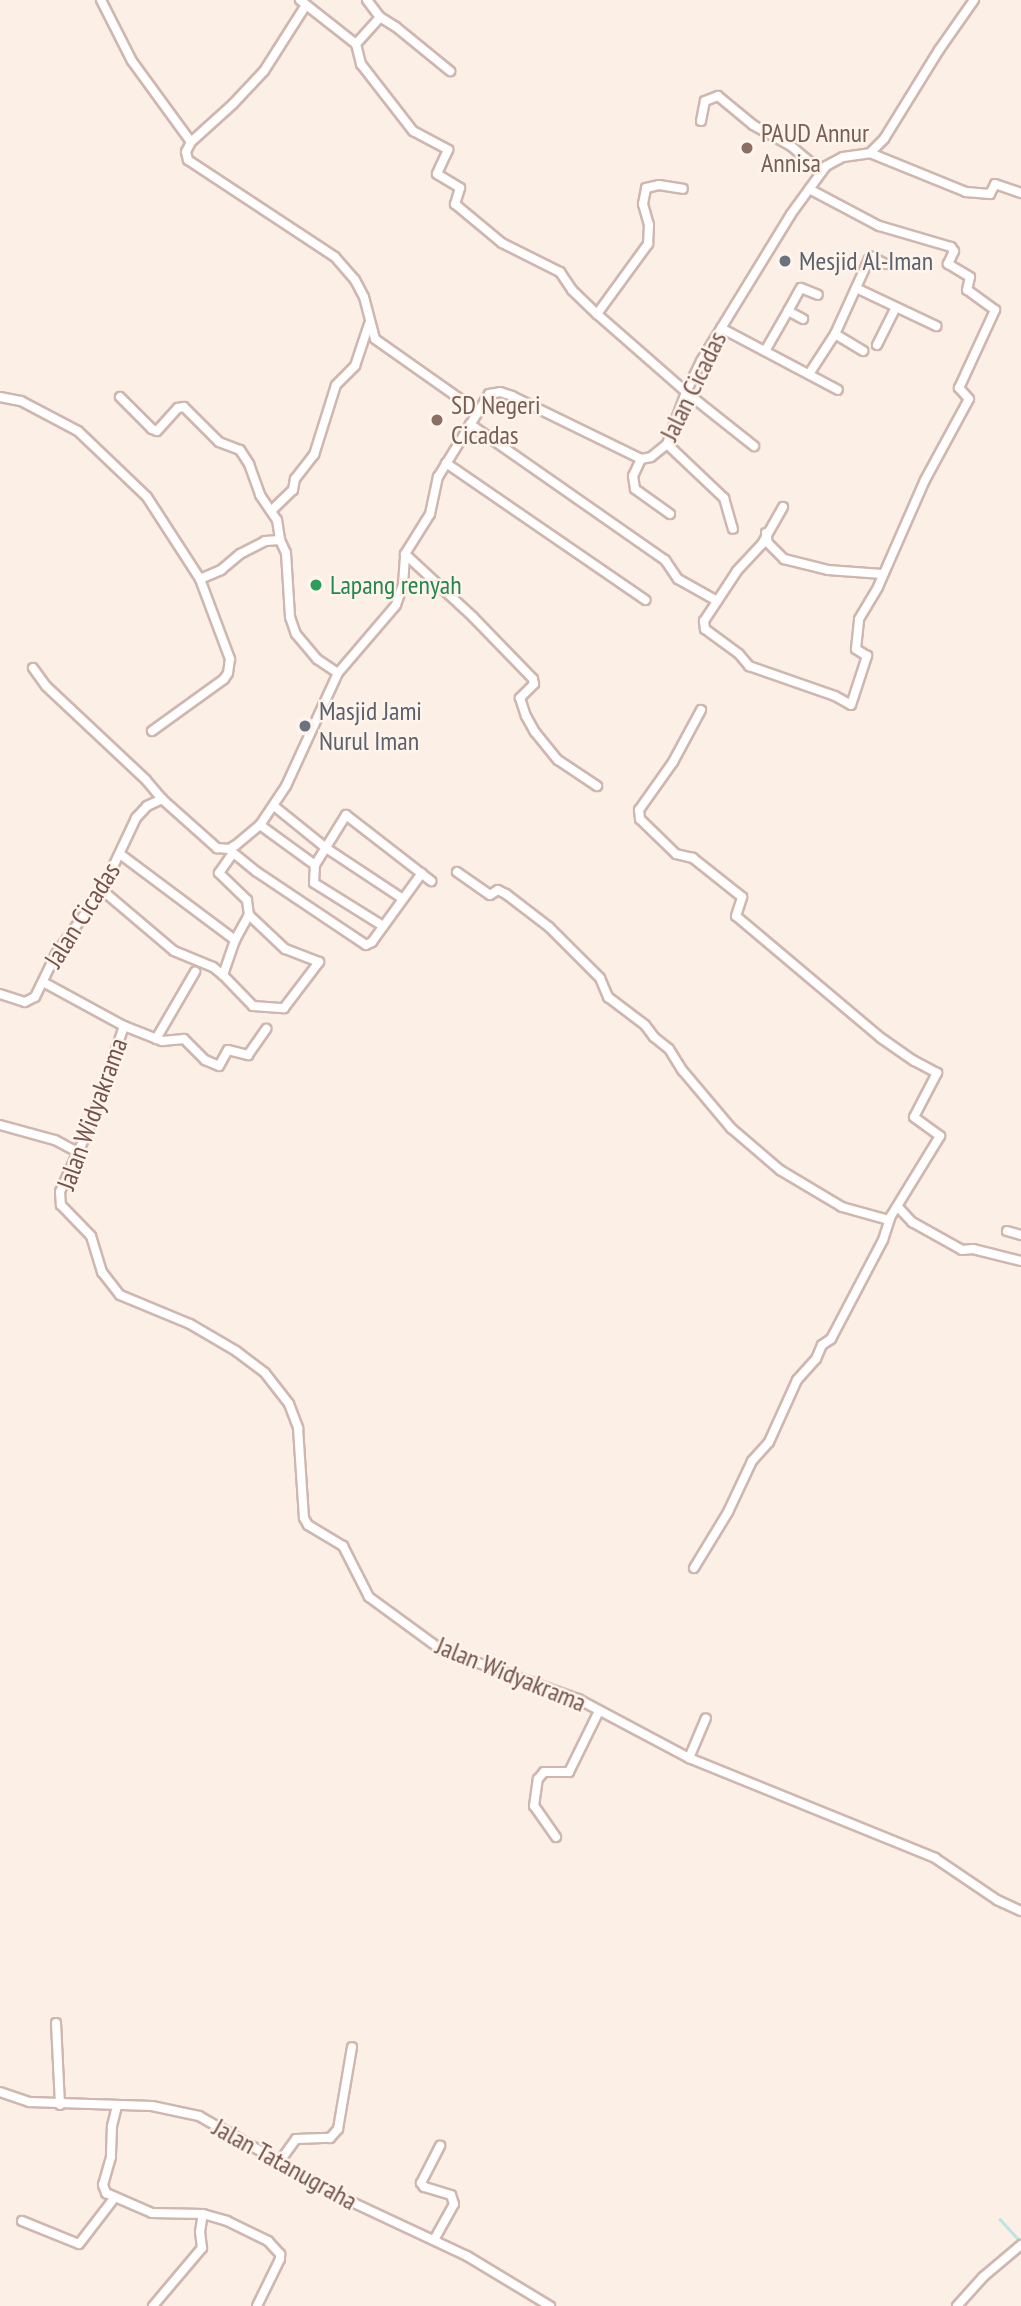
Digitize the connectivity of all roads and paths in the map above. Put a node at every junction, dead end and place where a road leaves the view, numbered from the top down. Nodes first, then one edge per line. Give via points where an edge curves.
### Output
1 (101, 0) edge
2 (367, 0) edge
3 (974, 0) edge
4 (303, 3) edge
5 (380, 17) junction
6 (356, 44) junction
7 (450, 71) dead end
8 (701, 121) dead end
9 (191, 142) junction
10 (870, 153) junction
11 (821, 171) junction
12 (683, 189) dead end
13 (809, 189) junction
14 (1021, 193) edge
15 (885, 264) dead end
16 (856, 288) junction
17 (818, 295) dead end
18 (896, 307) junction
19 (788, 311) junction
20 (597, 314) junction
21 (803, 319) dead end
22 (370, 321) junction
23 (936, 326) dead end
24 (721, 328) junction
25 (835, 334) junction
26 (877, 345) dead end
27 (765, 351) junction
28 (863, 351) dead end
29 (809, 374) junction
30 (838, 390) dead end
31 (686, 392) junction
32 (0, 397) edge
33 (120, 397) dead end
34 (477, 411) junction
35 (470, 424) junction
36 (667, 444) junction
37 (754, 446) dead end
38 (641, 459) junction
39 (446, 463) junction
40 (783, 507) dead end
41 (271, 511) junction
42 (670, 514) dead end
43 (733, 529) dead end
44 (766, 533) junction
45 (279, 540) junction
46 (405, 554) junction
47 (882, 574) junction
48 (200, 579) junction
49 (645, 600) dead end
50 (717, 601) junction
51 (33, 668) dead end
52 (338, 673) junction
53 (701, 710) dead end
54 (152, 731) dead end
55 (597, 786) dead end
56 (162, 799) junction
57 (274, 806) junction
58 (260, 825) junction
59 (326, 848) junction
60 (231, 851) junction
61 (121, 854) junction
62 (315, 866) junction
63 (457, 872) dead end
64 (422, 873) junction
65 (431, 881) dead end
66 (102, 890) junction
67 (403, 898) junction
68 (249, 915) junction
69 (383, 926) junction
70 (235, 940) junction
71 (195, 972) dead end
72 (223, 975) junction
73 (43, 982) junction
74 (1, 996) edge
75 (124, 1026) junction
76 (267, 1029) dead end
77 (156, 1039) junction
78 (0, 1125) edge
79 (78, 1152) junction
80 (898, 1206) junction
81 (889, 1220) junction
82 (1007, 1231) dead end
83 (1021, 1236) edge
84 (1021, 1261) edge
85 (694, 1567) dead end
86 (599, 1712) junction
87 (706, 1717) dead end
88 (689, 1758) junction
89 (556, 1837) dead end
90 (1021, 1911) edge
91 (56, 2023) dead end
92 (352, 2047) dead end
93 (0, 2092) edge
94 (60, 2105) junction
95 (117, 2106) junction
96 (440, 2146) dead end
97 (280, 2161) junction
98 (115, 2197) junction
99 (203, 2214) junction
100 (22, 2221) dead end
101 (434, 2240) junction
102 (1021, 2245) edge
103 (153, 2306) edge
104 (257, 2306) edge
105 (550, 2306) edge
106 (957, 2306) edge

1 - 9 street via 132,61
2 - 5 street
3 - 10 street via 884,139
4 - 6 street
4 - 9 street via 264,71
5 - 6 street
5 - 7 street
6 - 20 street via 365,70 413,131 448,150 437,174 460,188 455,204 502,243 560,272
8 - 11 street via 705,101 718,96
9 - 22 street via 186,152 192,164 335,257 364,296
10 - 11 street via 835,160
10 - 14 street via 966,192 989,194 995,184
11 - 13 street, Jalan Cicadas
12 - 20 street via 646,188 643,204 648,244
13 - 24 street, Jalan Cicadas
13 - 47 street via 879,226 951,247 954,251 948,264 971,277 967,290 995,310 959,388 969,400 925,480
15 - 16 street via 870,257
16 - 18 street
16 - 25 street
17 - 19 street via 802,288
18 - 23 street
18 - 26 street
19 - 21 street
19 - 27 street
20 - 31 street
22 - 34 street via 375,339
22 - 41 street via 355,366 336,385 314,454 295,479 293,490
24 - 27 street
24 - 31 street, Jalan Cicadas
25 - 28 street
25 - 29 street
27 - 29 street
29 - 30 street
31 - 36 street, Jalan Cicadas
31 - 37 street
32 - 48 street via 17,399 78,431 147,498
33 - 41 street via 157,430 178,408 186,408 219,442 240,450
34 - 35 street, Jalan Cicadas
34 - 38 street, Jalan Cicadas via 489,394 499,392
35 - 39 street, Jalan Cicadas
35 - 50 street via 665,559 678,579
36 - 38 street, Jalan Cicadas
36 - 43 street via 724,498
38 - 42 street via 633,476 635,489
39 - 46 street, Jalan Cicadas via 430,513
39 - 49 street
40 - 44 street
41 - 45 street
44 - 47 street via 768,543 784,559 828,570
44 - 50 street
45 - 48 street via 265,541
45 - 52 street via 286,552 290,617 296,634 317,659
46 - 52 street, Jalan Cicadas via 397,605
46 - 55 street via 533,679 534,684 520,698 530,724 558,760
47 - 50 street via 858,625 856,649 867,656 851,705 749,666 705,629 704,621
48 - 54 street via 230,659 228,673
51 - 56 street via 46,687
52 - 57 street, Jalan Cicadas
53 - 80 street via 673,762 639,810 640,819 671,850 693,858 742,897 736,916 881,1038 937,1074 914,1117 940,1137
56 - 60 street via 206,841
56 - 61 street, Jalan Cicadas via 136,818
57 - 58 street, Jalan Cicadas
57 - 59 street
58 - 60 street, Jalan Cicadas
58 - 62 street
59 - 62 street
59 - 64 street via 348,814
59 - 67 street
60 - 68 street via 219,873 247,900
60 - 69 street via 363,943 369,945
61 - 66 street, Jalan Cicadas
61 - 70 street
62 - 69 street via 314,883
63 - 81 street via 489,894 497,890 506,894 550,927 600,978 608,997 669,1048 731,1128 780,1170 842,1207
64 - 65 street
64 - 67 street
66 - 72 street via 174,951
66 - 73 street, Jalan Cicadas
67 - 69 street
68 - 70 street
68 - 72 street via 285,949 319,964 288,1006 277,1009 253,1006
70 - 72 street
71 - 77 street
73 - 74 street, Jalan Cicadas via 35,997 25,1002
73 - 75 street, Jalan Widyakrama
75 - 77 street
75 - 79 street, Jalan Widyakrama
76 - 77 street via 248,1055 228,1050 219,1066 205,1060 184,1040
78 - 79 street via 55,1140
79 - 86 street, Jalan Widyakrama via 60,1201 92,1236 102,1272 120,1295 190,1324 265,1373 289,1404 298,1428 307,1525 343,1546 369,1597 439,1649 578,1699
80 - 81 street
80 - 84 street via 912,1222 962,1250 976,1249
81 - 85 street via 831,1339 797,1380 769,1442 752,1461
82 - 83 street
86 - 88 street, Jalan Widyakrama
86 - 89 street via 569,1772 540,1776 534,1806
87 - 88 street
88 - 90 street, Jalan Widyakrama via 935,1858
91 - 94 street
92 - 97 street via 338,2129 330,2138 296,2139
93 - 94 street, Jalan Tatanugraha via 29,2102
94 - 95 street, Jalan Tatanugraha
95 - 97 street, Jalan Tatanugraha via 152,2106 200,2116
95 - 98 street via 103,2185 106,2193
96 - 101 street via 421,2183 451,2195 454,2204
97 - 101 street, Jalan Tatanugraha via 339,2196
98 - 99 street via 163,2216
98 - 100 street via 79,2244
99 - 103 street via 202,2248
99 - 104 street via 248,2230 280,2254
101 - 105 street, Jalan Tatanugraha
102 - 106 street

